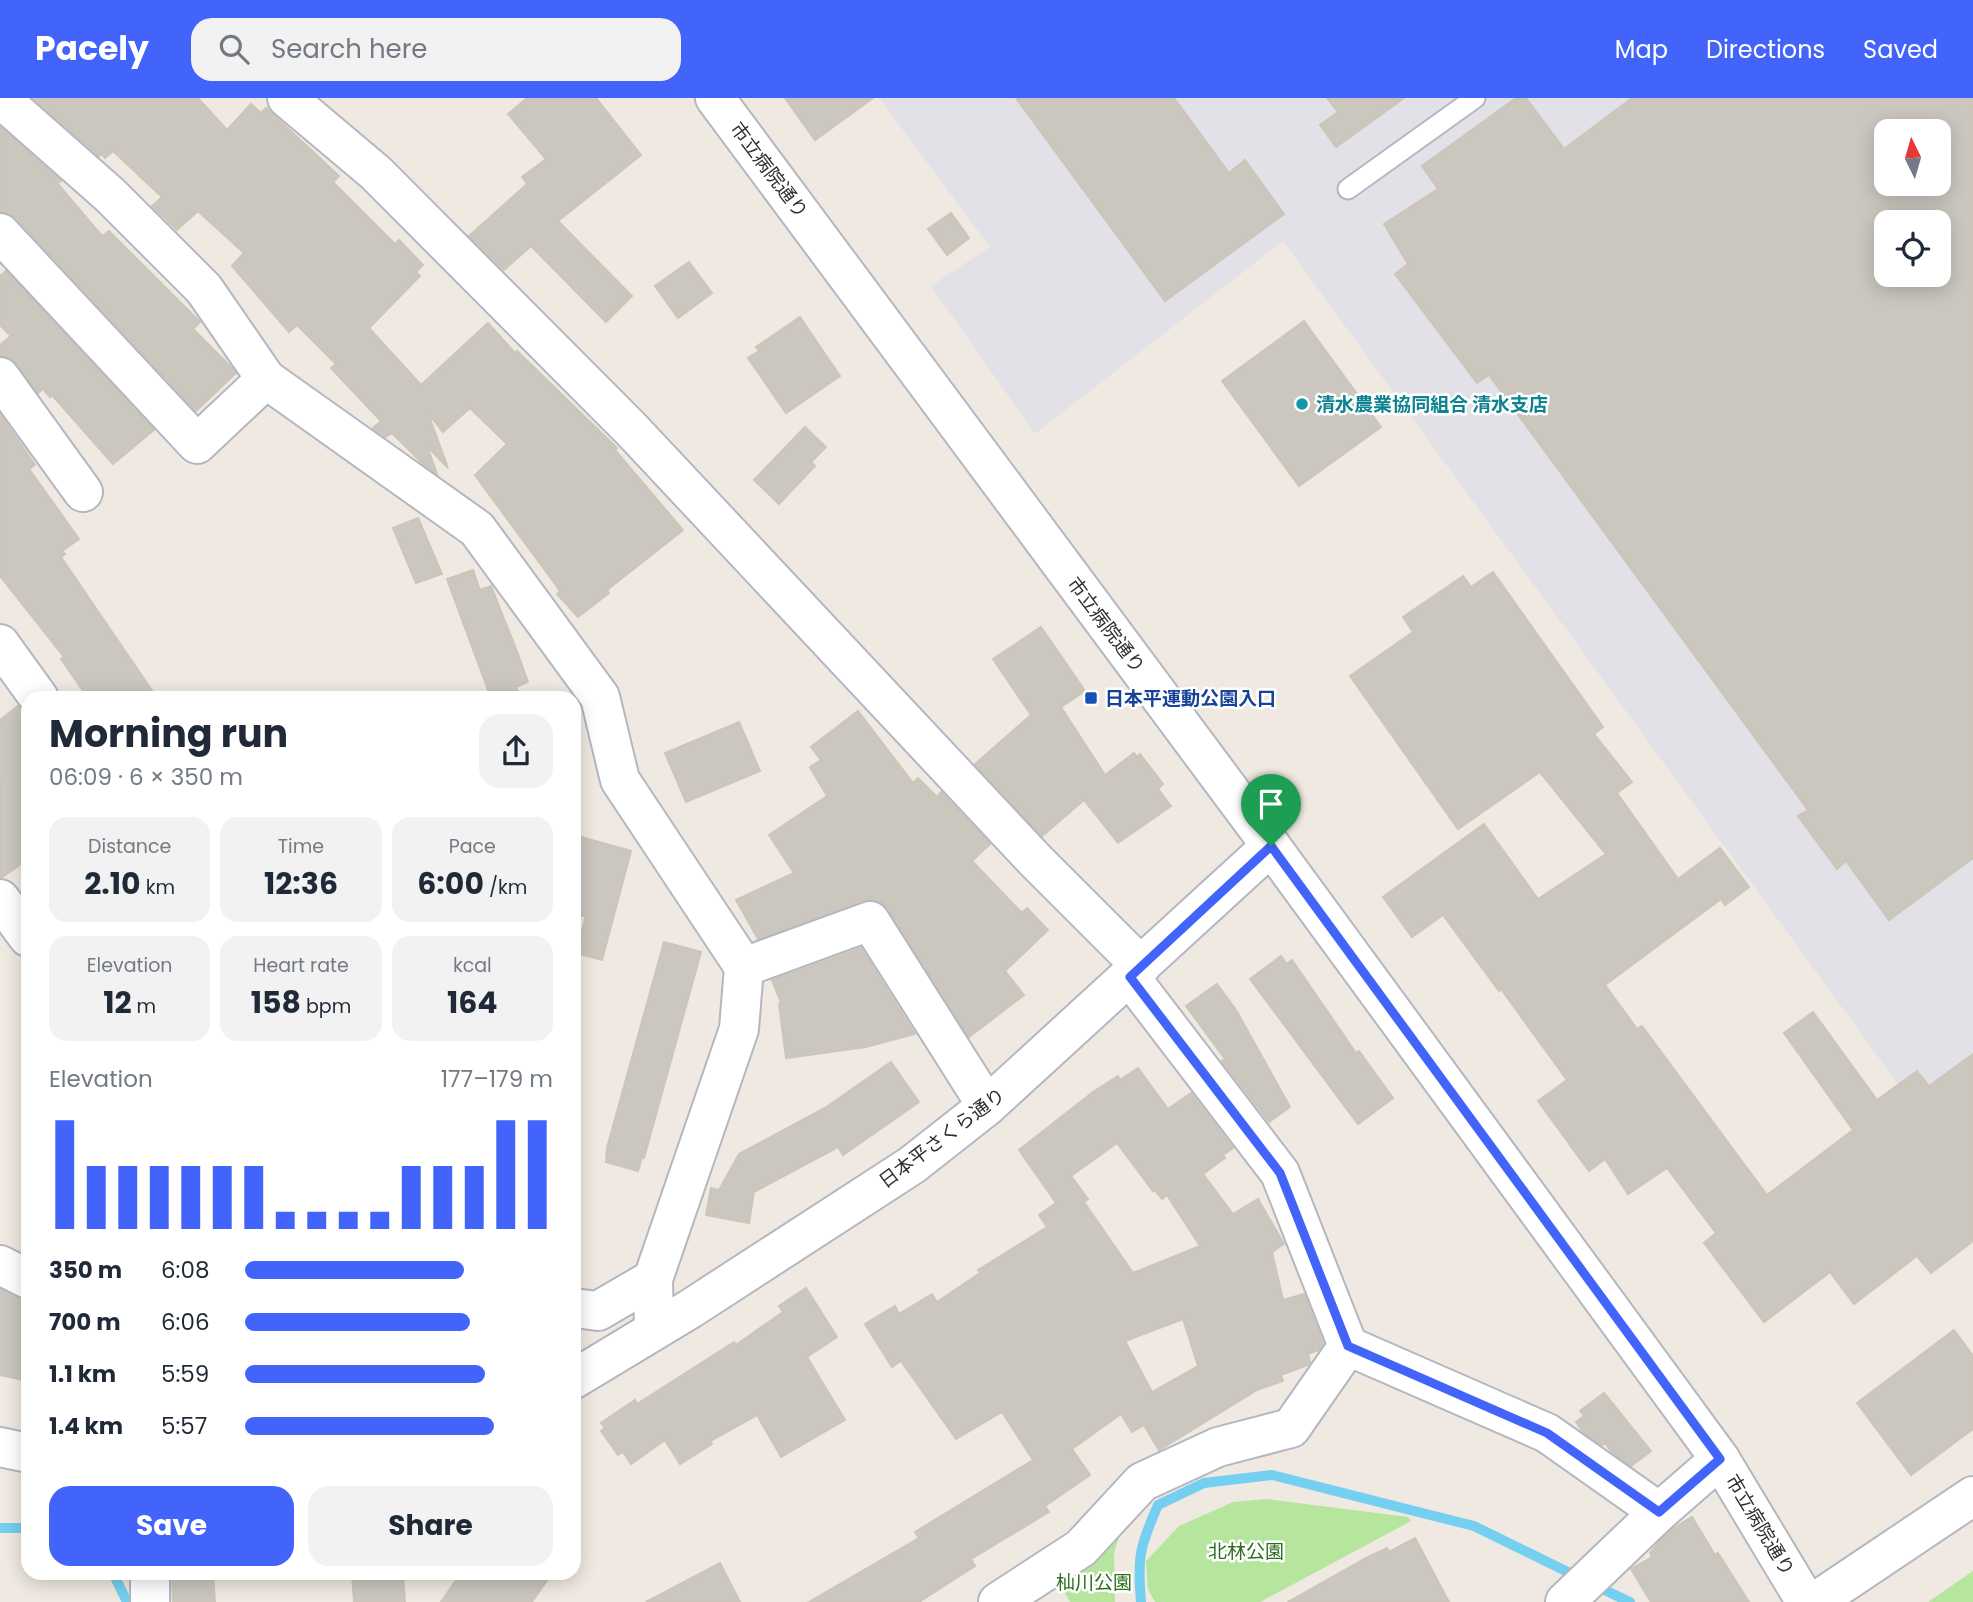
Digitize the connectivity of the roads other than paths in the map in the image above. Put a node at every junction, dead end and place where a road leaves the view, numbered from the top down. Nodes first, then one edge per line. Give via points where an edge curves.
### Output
1 (0, 98) edge
2 (287, 98) edge
3 (715, 98) edge
4 (1475, 98) edge
5 (1348, 189) dead end
6 (0, 233) edge
7 (0, 377) edge
8 (266, 379) junction
9 (83, 492) dead end
10 (0, 644) edge
11 (21, 692) edge
12 (1271, 846) junction
13 (0, 899) edge
14 (21, 928) edge
15 (744, 967) junction
16 (1136, 972) junction
17 (987, 1106) junction
18 (0, 1265) edge
19 (21, 1276) edge
20 (653, 1279) junction
21 (581, 1309) edge
22 (654, 1330) junction
23 (1348, 1346) junction
24 (581, 1375) edge
25 (0, 1447) edge
26 (21, 1452) edge
27 (1720, 1459) junction
28 (1973, 1496) edge
29 (1659, 1512) junction
30 (150, 1580) edge
31 (150, 1602) edge
32 (998, 1602) edge
33 (1565, 1602) edge
34 (1806, 1602) edge
35 (1815, 1602) edge

1 - 8 street via 110,195 204,289
2 - 16 street via 376,173 622,420
3 - 12 street, 市立病院通り
4 - 5 lane
6 - 8 street via 197,444
7 - 9 street
8 - 15 street via 477,529 600,697 620,780
10 - 11 street
12 - 16 street, 日本平さくら通り
12 - 27 street, 市立病院通り
13 - 14 street
15 - 17 street via 870,921
15 - 20 street via 739,1029
16 - 17 street, 日本平さくら通り
16 - 23 street via 1280,1173
17 - 22 street, 日本平さくら通り via 912,1165
18 - 19 street
20 - 21 street via 598,1311
20 - 22 street
22 - 24 street, 日本平さくら通り
23 - 29 street via 1547,1433
23 - 32 street via 1291,1428 1218,1447 1142,1482 1081,1548
25 - 26 street
27 - 29 street
27 - 34 street, 市立病院通り
28 - 35 street
29 - 33 street
30 - 31 street

